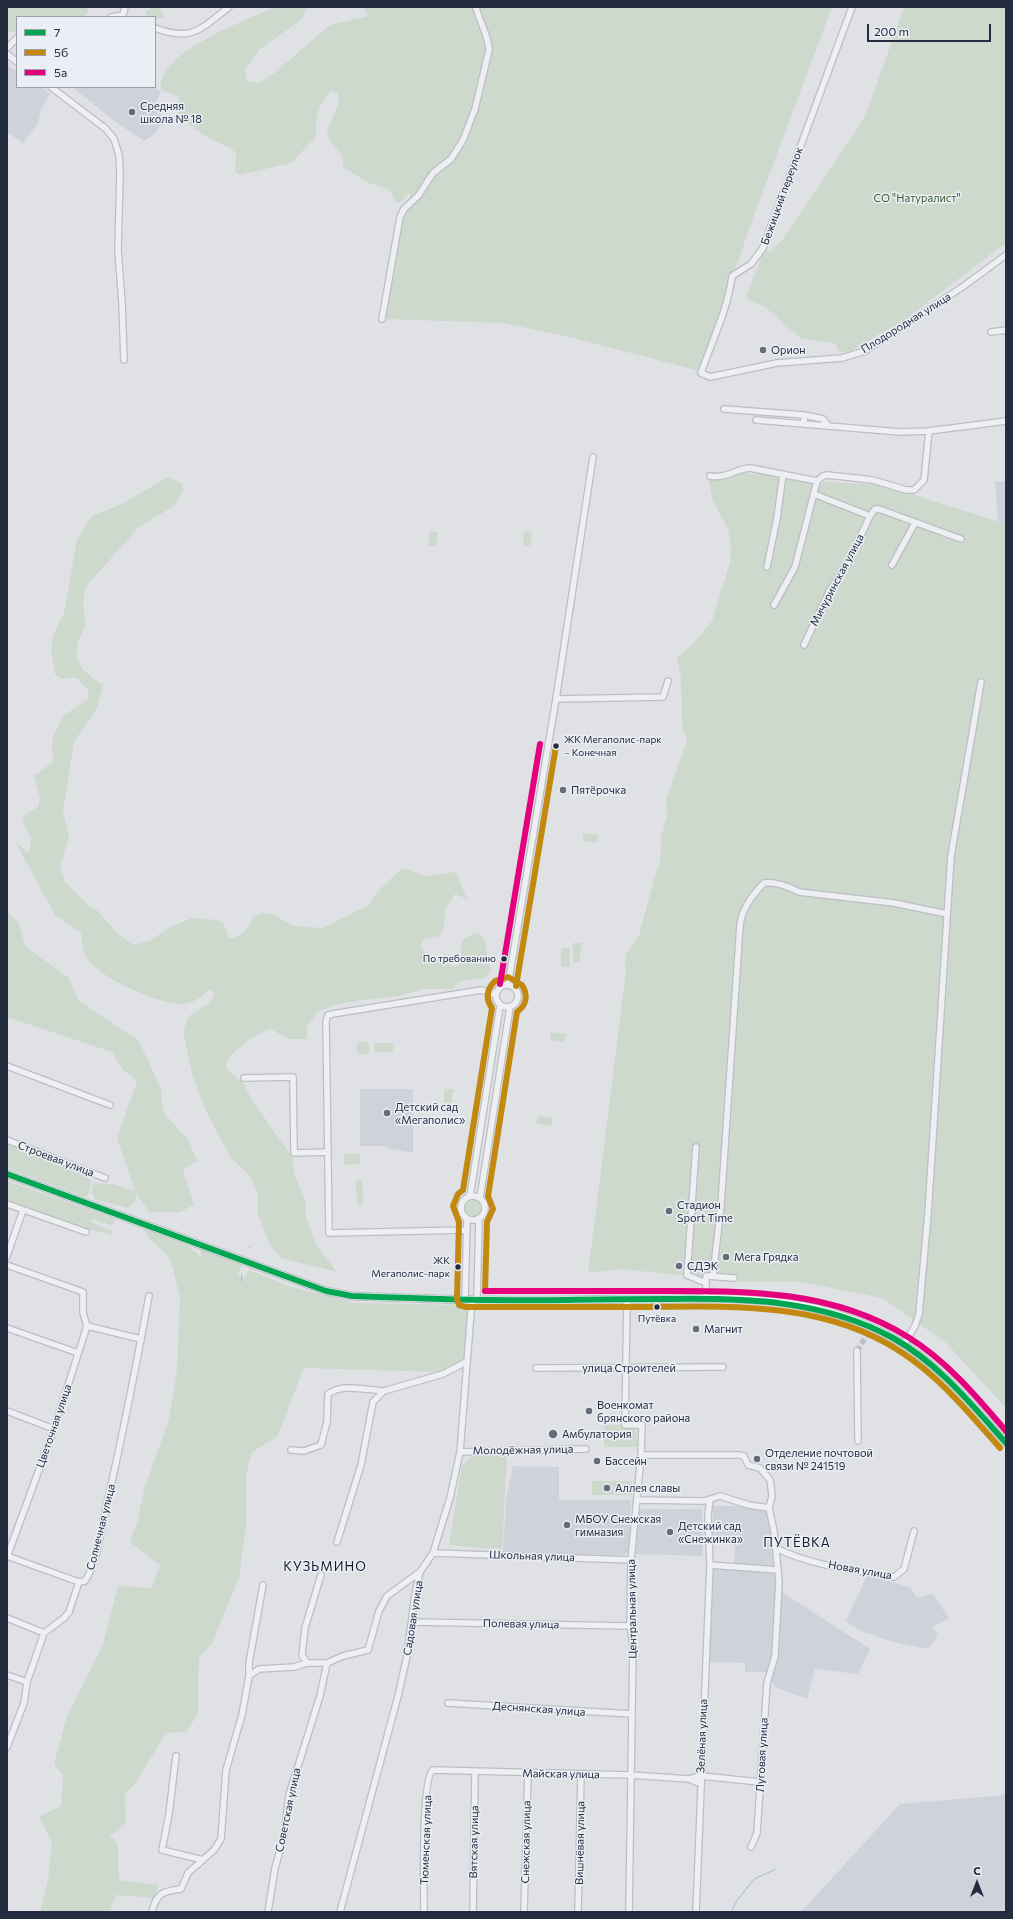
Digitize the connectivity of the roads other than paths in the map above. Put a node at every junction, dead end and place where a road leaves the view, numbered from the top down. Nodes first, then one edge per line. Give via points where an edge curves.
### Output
1 (125, 7) edge
2 (229, 7) edge
3 (476, 7) edge
4 (852, 7) edge
5 (126, 16) edge
6 (156, 28) edge
7 (16, 39) edge
8 (7, 48) edge
9 (7, 54) edge
10 (16, 61) edge
11 (52, 88) edge
12 (1006, 255) edge
13 (382, 319) dead end
14 (1006, 330) edge
15 (991, 332) dead end
16 (124, 360) dead end
17 (701, 373) joint
18 (724, 409) dead end
19 (804, 415) junction
20 (756, 420) dead end
21 (1006, 420) edge
22 (804, 424) junction
23 (828, 425) junction
24 (929, 431) junction
25 (593, 457) dead end
26 (783, 474) junction
27 (710, 476) dead end
28 (817, 481) junction
29 (814, 494) junction
30 (870, 516) junction
31 (915, 523) junction
32 (961, 539) dead end
33 (892, 565) dead end
34 (767, 567) dead end
35 (774, 605) dead end
36 (804, 645) dead end
37 (668, 681) dead end
38 (981, 682) dead end
39 (556, 699) junction
40 (947, 914) junction
41 (508, 985) junction
42 (495, 994) junction
43 (500, 1006) junction
44 (510, 1007) junction
45 (7, 1066) edge
46 (244, 1078) dead end
47 (110, 1106) dead end
48 (7, 1140) edge
49 (696, 1147) dead end
50 (328, 1152) junction
51 (7, 1174) edge
52 (105, 1178) dead end
53 (470, 1196) junction
54 (480, 1198) junction
55 (7, 1204) edge
56 (23, 1210) junction
57 (468, 1219) junction
58 (479, 1219) junction
59 (467, 1230) junction
60 (86, 1232) dead end
61 (7, 1256) edge
62 (7, 1265) edge
63 (713, 1276) junction
64 (734, 1278) dead end
65 (706, 1283) junction
66 (149, 1296) dead end
67 (706, 1298) junction
68 (471, 1299) junction
69 (627, 1299) junction
70 (87, 1326) junction
71 (7, 1328) edge
72 (141, 1339) junction
73 (904, 1344) junction
74 (857, 1351) tunnel mouth
75 (78, 1354) junction
76 (466, 1362) junction
77 (723, 1367) dead end
78 (536, 1368) dead end
79 (626, 1368) junction
80 (384, 1391) junction
81 (7, 1411) edge
82 (54, 1429) junction
83 (858, 1441) dead end
84 (1006, 1443) edge
85 (586, 1449) dead end
86 (291, 1450) dead end
87 (460, 1452) junction
88 (641, 1455) junction
89 (637, 1500) junction
90 (710, 1500) junction
91 (769, 1508) junction
92 (914, 1532) dead end
93 (337, 1542) dead end
94 (776, 1548) junction
95 (433, 1553) junction
96 (789, 1555) junction
97 (7, 1556) edge
98 (631, 1560) junction
99 (710, 1562) junction
100 (777, 1562) junction
101 (778, 1570) junction
102 (420, 1572) junction
103 (322, 1575) dead end
104 (79, 1582) junction
105 (263, 1585) dead end
106 (7, 1618) edge
107 (412, 1622) junction
108 (630, 1626) junction
109 (44, 1633) junction
110 (327, 1663) junction
111 (307, 1664) junction
112 (7, 1675) edge
113 (249, 1676) junction
114 (27, 1682) junction
115 (448, 1703) dead end
116 (631, 1714) junction
117 (9, 1735) edge
118 (7, 1747) edge
119 (176, 1756) dead end
120 (433, 1770) joint
121 (475, 1772) junction
122 (528, 1773) junction
123 (581, 1774) junction
124 (630, 1775) junction
125 (701, 1776) junction
126 (689, 1779) junction
127 (760, 1782) junction
128 (701, 1784) junction
129 (751, 1846) dead end
130 (203, 1860) junction
131 (152, 1912) edge
132 (268, 1912) edge
133 (340, 1912) edge
134 (424, 1912) edge
135 (473, 1912) edge
136 (524, 1912) edge
137 (578, 1912) edge
138 (629, 1912) edge
139 (696, 1912) edge

1 - 5 street
2 - 6 street via 191,33 177,35
3 - 13 street via 489,44 489,54 475,109 463,140 451,159 433,173 418,196 400,216
4 - 17 street, Бежицкий переулок via 763,248 752,264 732,276 730,293 721,322
7 - 8 street
9 - 10 street
11 - 16 street via 106,129 114,139 119,155 118,250
12 - 17 street, Плодородная улица via 865,351 842,358 778,363 710,376
14 - 15 street
18 - 19 street
19 - 22 street
19 - 23 street via 823,418
20 - 22 street
21 - 24 street
22 - 23 street
23 - 24 street via 900,432
24 - 28 street via 924,480 914,490 906,490 880,481 827,475
25 - 39 street
26 - 27 street via 750,468 723,477
26 - 28 street
26 - 34 street
28 - 29 street
29 - 30 street
29 - 35 street via 794,567
30 - 31 street via 875,509 879,509
30 - 36 street, Мичуринская улица
31 - 32 street
31 - 33 street
37 - 39 street via 663,697
38 - 40 street via 951,856
39 - 41 street
40 - 63 street via 894,903 799,892 773,882 764,883 756,890 741,915 721,1205
40 - 73 street via 919,1314
41 - 42 street via 500,987
41 - 44 street via 516,990 518,996 515,1004
42 - 43 street
42 - 50 street via 481,990 328,1015
43 - 44 street
43 - 53 street
44 - 54 street
45 - 47 street
46 - 50 street via 292,1077 294,1153
48 - 52 street, Строевая улица
49 - 65 street via 688,1275
50 - 59 street via 329,1233
51 - 68 main road via 326,1291 352,1296
53 - 54 street
53 - 57 street via 465,1198 461,1207 461,1212
54 - 58 street via 485,1209
55 - 56 street
56 - 60 street
56 - 61 street
57 - 58 street
57 - 59 street
58 - 68 street
59 - 68 street
62 - 70 street, Цветочная улица via 83,1292 83,1313
63 - 64 street
63 - 65 street via 706,1276
65 - 67 street
66 - 72 street, Солнечная улица
67 - 69 main road
67 - 73 main road via 784,1302 820,1309 863,1323
68 - 69 main road
68 - 76 street, Садовая улица
69 - 79 street, Центральная улица
70 - 72 street
70 - 75 street, Цветочная улица
71 - 75 street
72 - 104 street, Солнечная улица via 130,1401 96,1550 89,1575 85,1581
73 - 84 main road via 952,1384
74 - 83 street
75 - 82 street, Цветочная улица
76 - 80 street via 444,1374
76 - 87 street, Садовая улица
77 - 79 street, улица Строителей
78 - 79 street, улица Строителей
79 - 88 street, Центральная улица via 625,1425 642,1425
80 - 86 street via 360,1388 334,1390 328,1394 327,1422 321,1445 304,1451
80 - 93 street via 373,1402 361,1465
81 - 82 street
82 - 97 street, Цветочная улица
85 - 87 street, Молодёжная улица
87 - 95 street, Садовая улица via 450,1498
88 - 89 street, Центральная улица
88 - 91 street, Луговая улица via 744,1456 748,1465 760,1468 770,1480 772,1496
89 - 90 street
89 - 98 street, Центральная улица
90 - 91 street via 720,1496
90 - 99 street, Зелёная улица
91 - 94 street, Луговая улица
92 - 96 street, Новая улица via 904,1569 894,1577
94 - 96 street, Новая улица
94 - 100 street, Луговая улица
95 - 98 street, Школьная улица
95 - 102 street, Садовая улица
96 - 100 street
97 - 104 street
98 - 108 street, Центральная улица
99 - 101 street
99 - 125 street, Зелёная улица
100 - 101 street, Луговая улица
101 - 127 street, Луговая улица via 774,1664 767,1683
102 - 107 street, Садовая улица
102 - 110 street via 387,1596 379,1611 368,1650
103 - 111 street via 305,1628 302,1655
104 - 109 street, Солнечная улица via 69,1612
105 - 113 street via 249,1662
106 - 109 street
107 - 108 street, Полевая улица
107 - 133 street, Садовая улица via 398,1696
108 - 116 street, Центральная улица via 633,1646
109 - 114 street
110 - 111 street
110 - 132 street, Советская улица via 320,1696 289,1795 284,1836 275,1868
111 - 113 street via 259,1669
112 - 114 street
113 - 130 street via 242,1715 226,1770 222,1839
114 - 117 street via 24,1703
115 - 116 street, Деснянская улица
116 - 124 street, Центральная улица
117 - 118 street
119 - 130 street via 170,1814 162,1850
120 - 121 street, Майская улица
120 - 134 street, Тюменская улица via 429,1775 425,1803
121 - 122 street, Майская улица
121 - 135 street, Вятская улица
122 - 123 street, Майская улица
122 - 136 street, Снежская улица
123 - 124 street, Майская улица
123 - 137 street, Вишнёвая улица
124 - 126 street, Майская улица
124 - 138 street, Центральная улица
125 - 126 street
125 - 127 street
125 - 128 street, Зелёная улица
126 - 128 street
127 - 129 street, Луговая улица via 758,1833
128 - 139 street, Зелёная улица
130 - 131 street via 188,1873 180,1889 160,1894 154,1902

